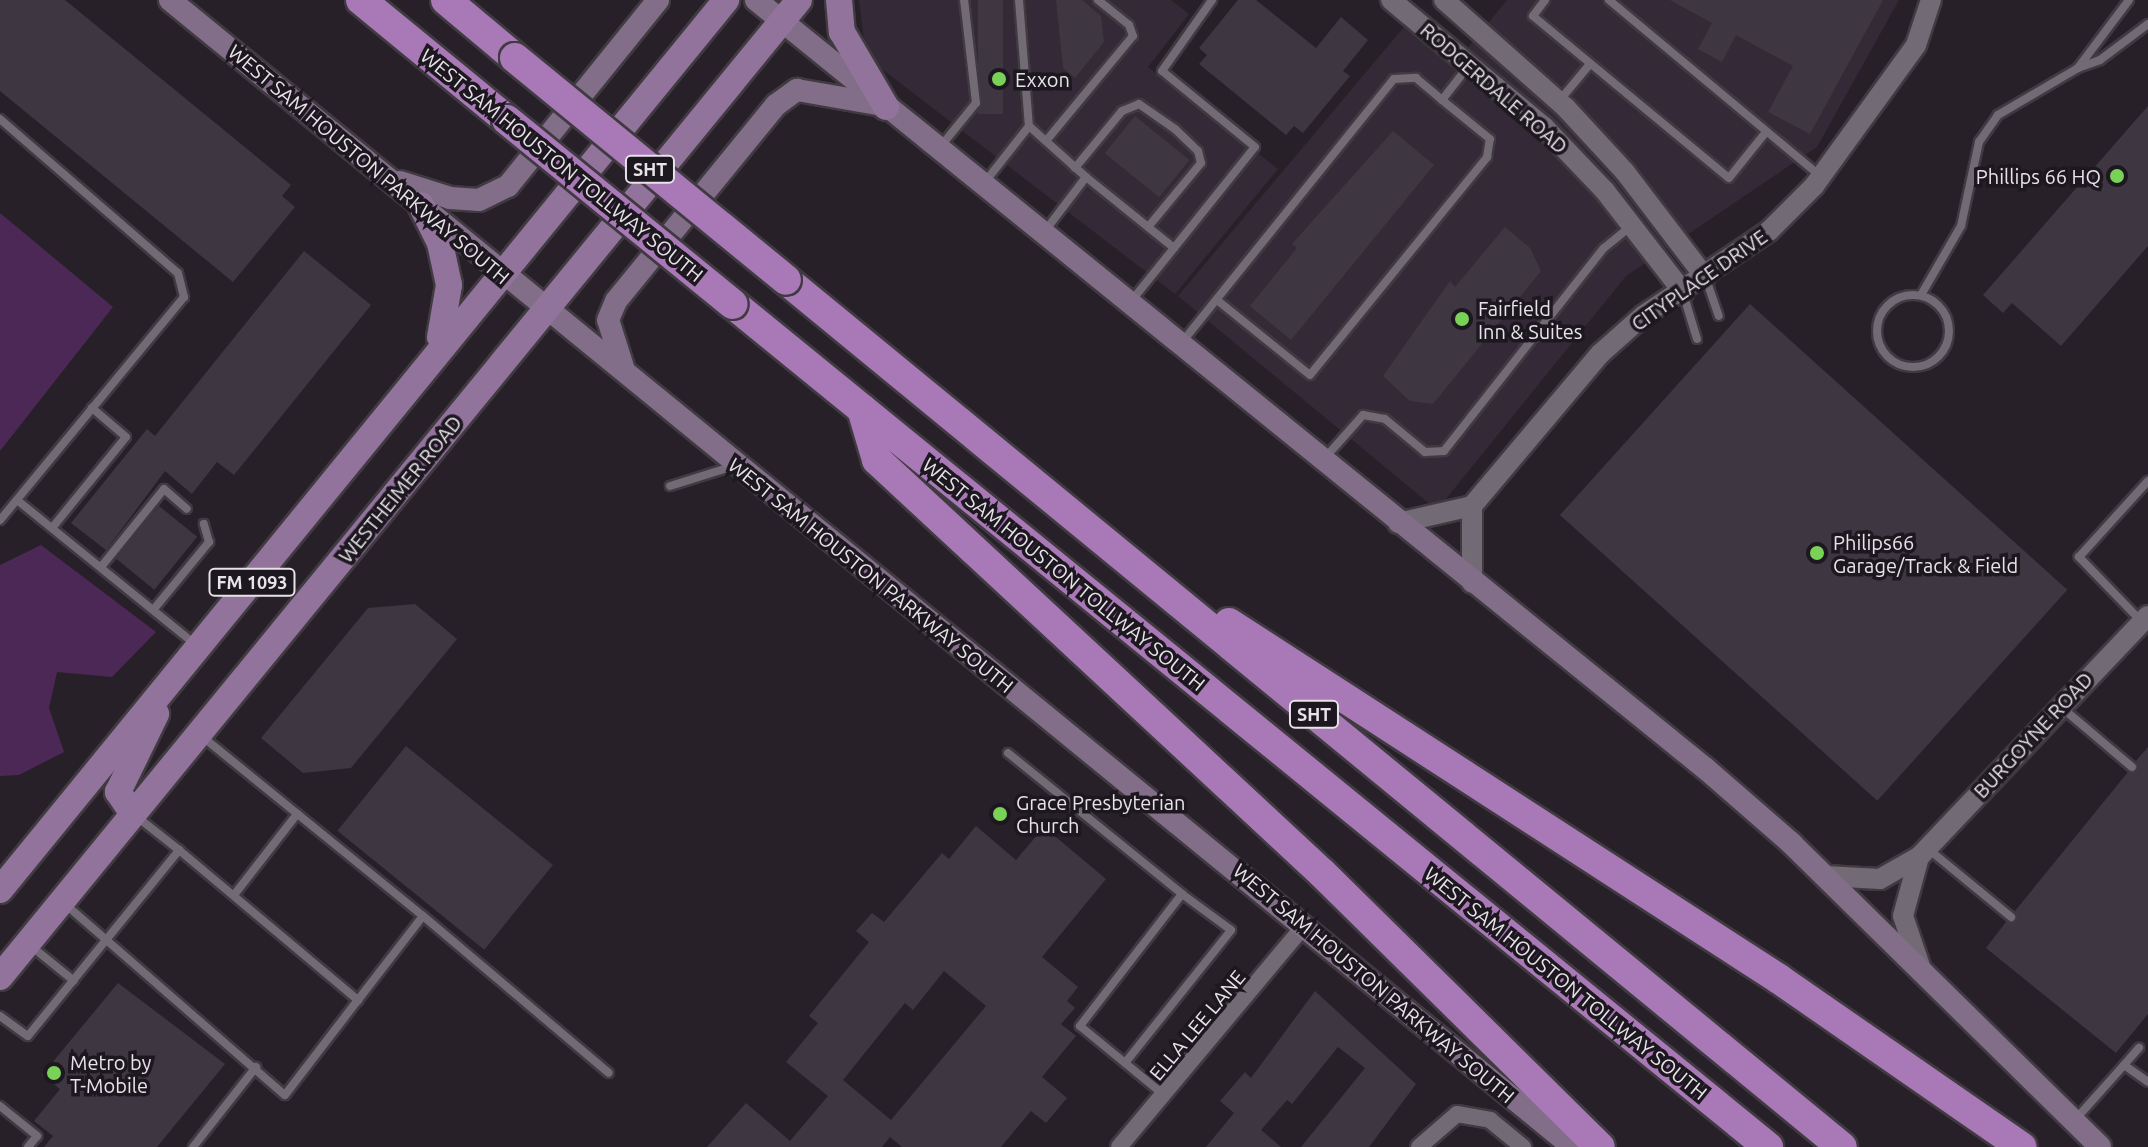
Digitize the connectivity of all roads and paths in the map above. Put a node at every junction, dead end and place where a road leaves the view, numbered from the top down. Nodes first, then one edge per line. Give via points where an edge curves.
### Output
1 (170, 0) edge
2 (361, 0) edge
3 (446, 0) edge
4 (658, 0) edge
5 (726, 0) edge
6 (756, 0) edge
7 (799, 0) edge
8 (839, 0) edge
9 (964, 0) edge
10 (1019, 0) edge
11 (1098, 0) edge
12 (1212, 0) edge
13 (1391, 0) edge
14 (1444, 0) edge
15 (1545, 0) edge
16 (1609, 0) edge
17 (1931, 0) edge
18 (2129, 0) edge
19 (782, 21) junction
20 (2148, 24) edge
21 (1492, 39) junction
22 (1471, 64) junction
23 (1590, 64) junction
24 (2078, 68) junction
25 (1442, 100) junction
26 (1559, 101) junction
27 (886, 107) junction
28 (0, 119) edge
29 (1029, 126) junction
30 (1766, 132) junction
31 (1046, 141) junction
32 (938, 149) junction
33 (1075, 168) junction
34 (388, 177) junction
35 (1086, 177) junction
36 (1820, 177) junction
37 (982, 186) junction
38 (421, 205) junction
39 (1632, 225) junction
40 (1148, 227) junction
41 (1043, 234) junction
42 (1174, 248) junction
43 (501, 272) junction
44 (1705, 277) junction
45 (1683, 292) junction
46 (1921, 295) junction
47 (1217, 300) junction
48 (1128, 304) junction
49 (547, 310) junction
50 (1719, 316) dead end
51 (1697, 339) dead end
52 (1179, 345) junction
53 (434, 355) junction
54 (627, 376) junction
55 (92, 408) junction
56 (862, 409) junction
57 (1323, 462) junction
58 (737, 466) junction
59 (2148, 481) edge
60 (670, 486) dead end
61 (17, 500) junction
62 (1472, 506) junction
63 (187, 509) dead end
64 (0, 520) edge
65 (1398, 523) junction
66 (204, 524) dead end
67 (52, 528) junction
68 (1112, 548) junction
69 (101, 567) junction
70 (1472, 583) junction
71 (154, 609) junction
72 (2145, 619) edge
73 (199, 648) junction
74 (166, 689) junction
75 (2061, 706) junction
76 (199, 734) junction
77 (1008, 753) dead end
78 (2132, 767) dead end
79 (133, 814) junction
80 (297, 814) junction
81 (179, 850) junction
82 (1923, 852) junction
83 (1826, 876) junction
84 (0, 890) edge
85 (1182, 894) junction
86 (234, 895) junction
87 (61, 902) junction
88 (423, 916) junction
89 (2011, 917) dead end
90 (1304, 926) junction
91 (108, 941) junction
92 (28, 943) junction
93 (0, 977) edge
94 (74, 981) junction
95 (1933, 982) junction
96 (358, 1000) junction
97 (0, 1016) edge
98 (2139, 1048) dead end
99 (1125, 1063) junction
100 (2124, 1065) junction
101 (256, 1067) junction
102 (609, 1073) dead end
103 (2148, 1082) edge
104 (1165, 1095) junction
105 (0, 1106) edge
106 (2074, 1121) junction
107 (28, 1147) edge
108 (193, 1147) edge
109 (1119, 1147) edge
110 (1419, 1147) edge
111 (1523, 1147) edge
112 (1573, 1147) edge
113 (1600, 1147) edge
114 (1768, 1147) edge
115 (1842, 1147) edge
116 (2022, 1147) edge
117 (2100, 1147) edge

1 - 34 main road, WEST SAM HOUSTON PARKWAY SOUTH
2 - 56 highway, WEST SAM HOUSTON TOLLWAY SOUTH / SHT, bridge
3 - 68 highway, SHT, bridge
4 - 34 main road via 508,186 479,200 450,198
5 - 43 main road, FM 1093
6 - 19 main road
7 - 19 main road, WESTHEIMER ROAD / FM 1093
8 - 27 main road via 842,32
9 - 32 lane via 976,103
10 - 29 lane
11 - 31 lane via 1129,25 1133,36
12 - 42 lane via 1162,71 1255,147
13 - 22 street, RODGERDALE ROAD
14 - 21 street, RODGERDALE ROAD
15 - 23 lane via 1533,16
16 - 30 lane
17 - 36 street, CITYPLACE DRIVE via 1916,45
18 - 24 lane
19 - 27 main road
19 - 49 main road, WESTHEIMER ROAD / FM 1093
20 - 24 lane via 2100,60
21 - 22 street
21 - 26 street, RODGERDALE ROAD
22 - 25 lane
22 - 39 street, RODGERDALE ROAD via 1544,127
23 - 26 lane
23 - 30 lane via 1729,178
24 - 46 lane via 1998,115 1979,142 1961,226
25 - 47 lane via 1416,78 1394,79
25 - 47 lane via 1490,139 1487,157 1310,375
26 - 44 street, RODGERDALE ROAD via 1625,172
27 - 32 main road
27 - 54 main road via 825,90 797,90 776,105 616,301 608,320 612,345
28 - 55 lane via 178,273 184,297
29 - 31 lane
29 - 37 lane
30 - 36 lane
31 - 33 lane
32 - 37 main road
33 - 35 lane
33 - 40 lane via 1122,111 1139,104 1175,129 1198,151 1201,163
34 - 38 main road, WEST SAM HOUSTON PARKWAY SOUTH
35 - 40 lane
35 - 41 lane
36 - 44 street, CITYPLACE DRIVE via 1769,231
37 - 41 main road
38 - 43 main road, WEST SAM HOUSTON PARKWAY SOUTH
38 - 53 main road via 440,243 449,285 450,306
39 - 45 street, RODGERDALE ROAD
39 - 57 lane via 1604,248 1444,451 1425,452 1385,419 1363,415
40 - 42 lane
41 - 48 main road
42 - 48 lane
43 - 49 main road, WEST SAM HOUSTON PARKWAY SOUTH
43 - 53 main road, FM 1093
44 - 45 street, CITYPLACE DRIVE
44 - 50 lane
45 - 51 lane
45 - 62 street, CITYPLACE DRIVE via 1600,354
46 - 46 lane via 1947,318 1948,343 1932,362 1908,367 1887,357 1877,324 1897,297
47 - 52 lane
48 - 52 main road
49 - 54 main road, WEST SAM HOUSTON PARKWAY SOUTH
49 - 76 main road, WESTHEIMER ROAD / FM 1093
52 - 57 main road
53 - 73 main road, FM 1093
54 - 58 main road, WEST SAM HOUSTON PARKWAY SOUTH
55 - 61 lane
55 - 67 lane via 126,437
56 - 113 highway via 877,460 1322,873
56 - 114 highway, WEST SAM HOUSTON TOLLWAY SOUTH / SHT
57 - 65 main road
58 - 60 lane
58 - 90 main road, WEST SAM HOUSTON PARKWAY SOUTH
59 - 72 lane via 2079,557
61 - 64 lane
61 - 67 lane
62 - 65 street
62 - 70 street
63 - 69 lane via 164,489
65 - 70 main road
66 - 71 lane via 209,542
67 - 69 lane
68 - 115 highway, SHT
68 - 116 highway via 1766,970
69 - 71 lane
70 - 83 main road via 1706,769
71 - 73 lane
72 - 75 street, BURGOYNE ROAD
73 - 74 main road, FM 1093
74 - 79 main road via 118,792
74 - 84 main road, FM 1093
75 - 78 lane
75 - 82 street, BURGOYNE ROAD
76 - 79 main road, WESTHEIMER ROAD / FM 1093
76 - 80 lane
77 - 85 lane
79 - 81 lane
79 - 87 main road, WESTHEIMER ROAD / FM 1093
80 - 86 lane
80 - 88 lane
81 - 86 lane
81 - 91 lane
82 - 83 street, BURGOYNE ROAD via 1880,879
82 - 89 lane
82 - 95 street, BURGOYNE ROAD via 1903,916 1907,941
83 - 95 main road
85 - 99 lane via 1080,1026
85 - 99 lane via 1231,930
86 - 96 lane
87 - 91 lane
87 - 92 main road, WESTHEIMER ROAD / FM 1093
88 - 96 lane
88 - 102 lane
90 - 104 street, ELLA LEE LANE
90 - 112 main road, WEST SAM HOUSTON PARKWAY SOUTH
91 - 94 lane
91 - 101 lane
92 - 93 main road, WESTHEIMER ROAD / FM 1093
92 - 94 lane
94 - 97 lane via 28,1036
95 - 106 main road
96 - 101 lane via 285,1095
98 - 100 lane
99 - 104 lane
100 - 103 lane
100 - 106 lane
101 - 108 lane
104 - 109 street, ELLA LEE LANE
105 - 107 lane via 37,1136
106 - 117 main road
110 - 111 street via 1457,1114 1490,1120

